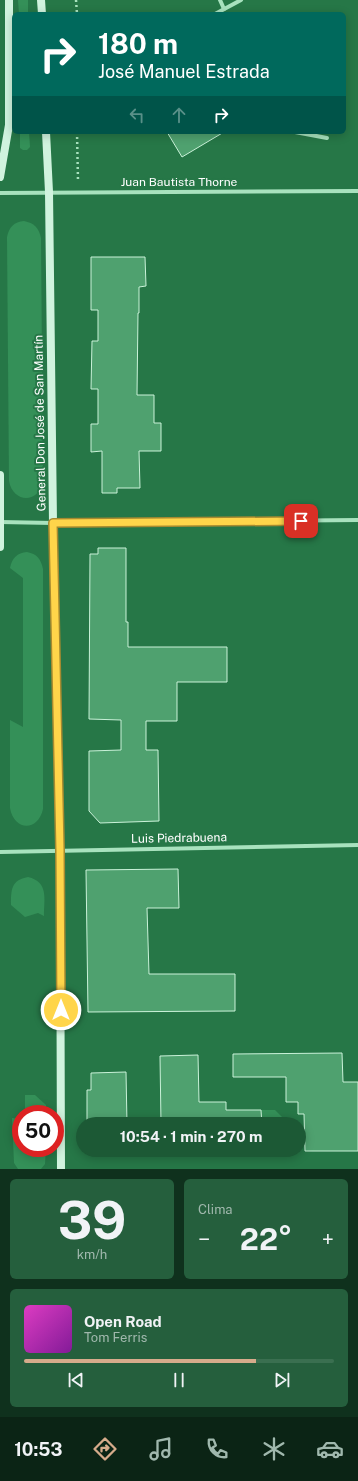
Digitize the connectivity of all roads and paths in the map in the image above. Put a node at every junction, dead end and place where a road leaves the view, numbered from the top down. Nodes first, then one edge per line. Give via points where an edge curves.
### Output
1 (9, 0) edge
2 (41, 0) edge
3 (76, 0) edge
4 (220, 0) edge
5 (241, 0) edge
6 (224, 9) junction
7 (42, 12) edge
8 (77, 12) edge
9 (219, 12) edge
10 (46, 134) edge
11 (77, 134) edge
12 (306, 134) edge
13 (327, 138) dead end
14 (0, 177) edge
15 (358, 191) edge
16 (49, 192) junction
17 (78, 192) junction
18 (0, 193) edge
19 (0, 475) edge
20 (358, 520) edge
21 (0, 522) edge
22 (53, 523) junction
23 (0, 547) edge
24 (358, 845) edge
25 (60, 850) junction
26 (0, 852) edge
27 (62, 1169) edge

1 - 14 main road via 9,125
2 - 7 main road
3 - 8 path
4 - 6 street
5 - 6 street
6 - 9 street
10 - 16 main road, General Don José de San Martín
11 - 17 path
12 - 13 street
15 - 17 street, Juan Bautista Thorne
16 - 17 street, Juan Bautista Thorne
16 - 18 street, Juan Bautista Thorne
16 - 22 main road, General Don José de San Martín
19 - 21 main road
20 - 22 street
21 - 22 street
21 - 23 main road
22 - 25 main road, General Don José de San Martín
24 - 25 street, Luis Piedrabuena
25 - 26 street, Luis Piedrabuena
25 - 27 main road, General Don José de San Martín

